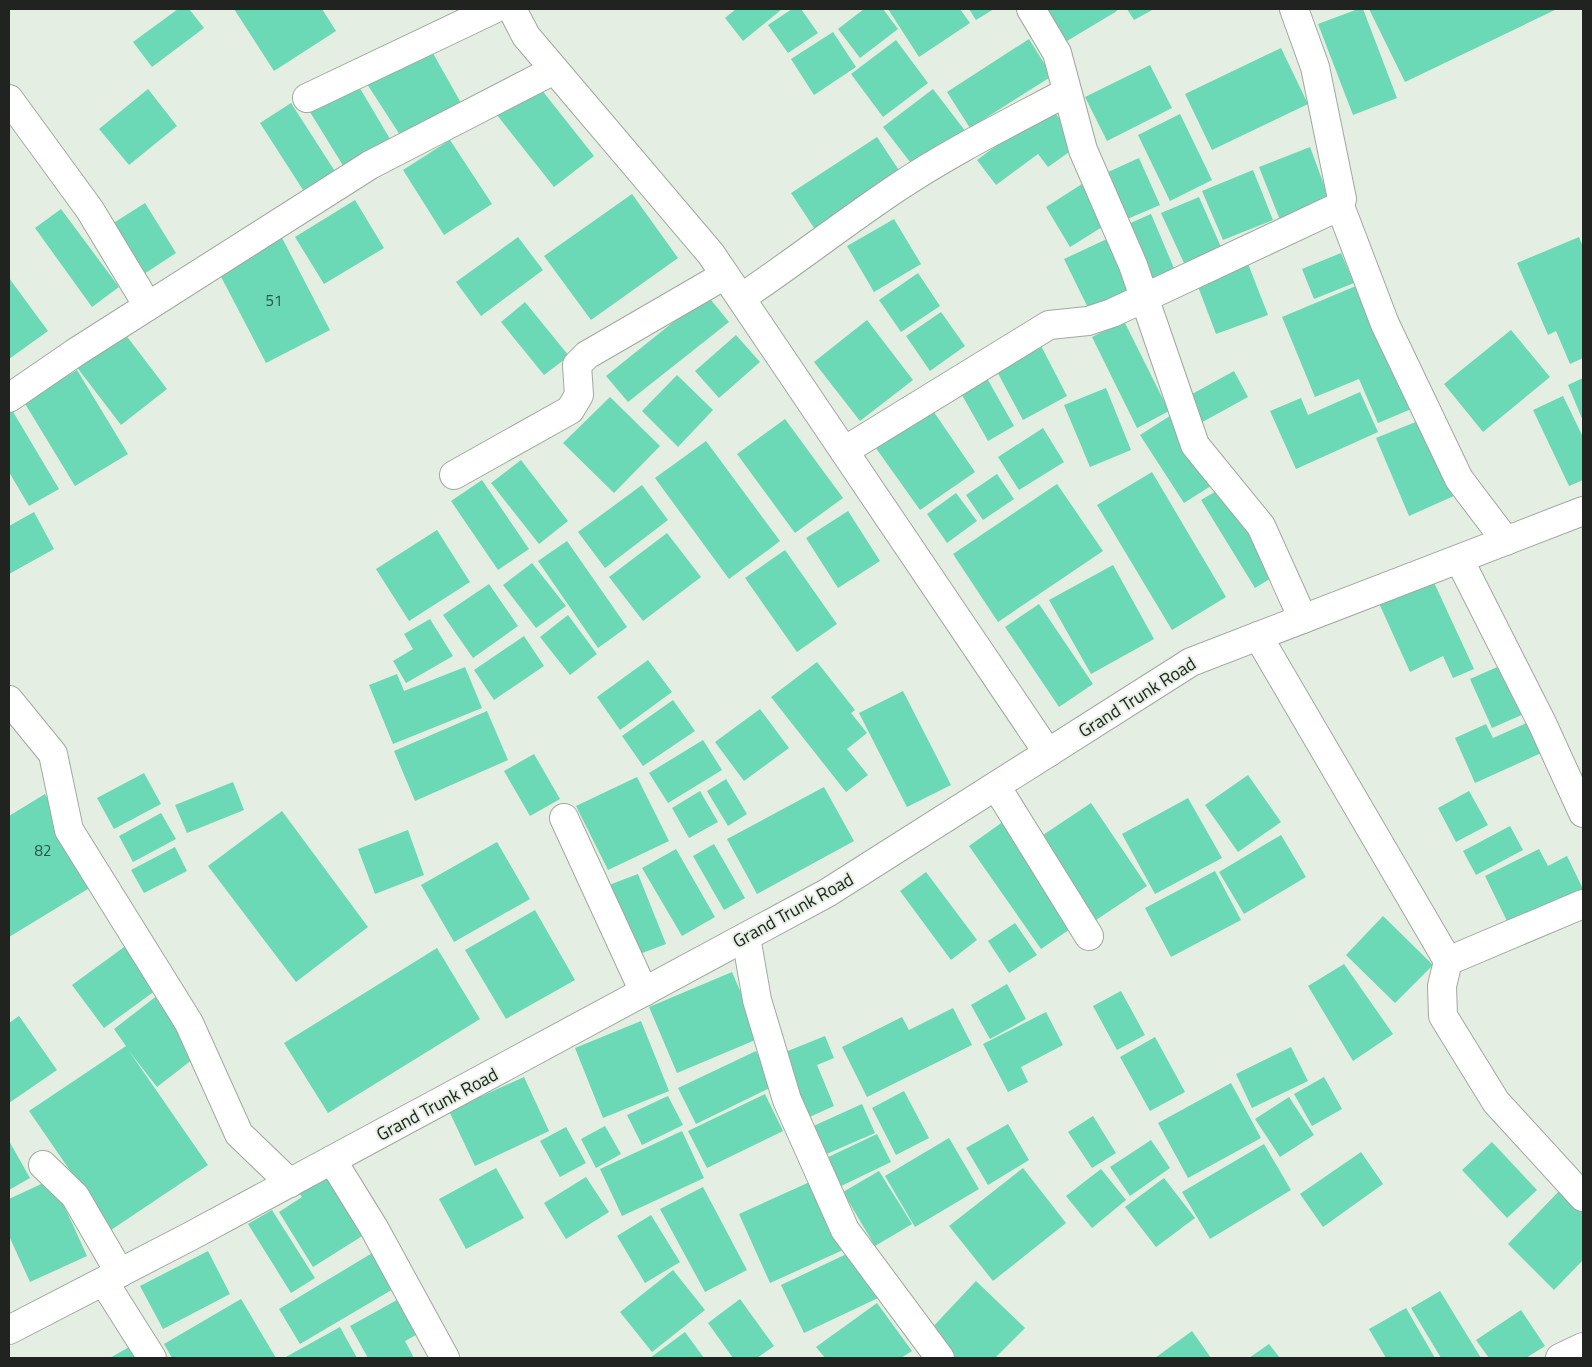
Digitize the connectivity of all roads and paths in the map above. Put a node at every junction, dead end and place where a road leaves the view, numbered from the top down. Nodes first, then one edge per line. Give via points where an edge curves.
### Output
1 (494, 9) edge
2 (512, 9) edge
3 (1031, 9) edge
4 (1294, 9) edge
5 (554, 70) junction
6 (1067, 92) junction
7 (307, 98) dead end
8 (9, 99) edge
9 (1340, 206) junction
10 (725, 275) junction
11 (741, 298) junction
12 (1145, 298) junction
13 (148, 306) junction
14 (9, 398) edge
15 (844, 451) junction
16 (454, 476) dead end
17 (1583, 511) edge
18 (1506, 541) junction
19 (1459, 559) junction
20 (1303, 619) junction
21 (1258, 636) junction
22 (9, 700) edge
23 (1048, 753) junction
24 (996, 786) junction
25 (1583, 814) edge
26 (564, 818) dead end
27 (1583, 904) edge
28 (1089, 936) dead end
29 (746, 937) junction
30 (1448, 961) junction
31 (644, 992) junction
32 (332, 1160) junction
33 (43, 1165) dead end
34 (290, 1183) junction
35 (1583, 1197) edge
36 (112, 1277) junction
37 (9, 1330) edge
38 (1583, 1347) edge
39 (152, 1358) edge
40 (445, 1358) edge
41 (940, 1358) edge
42 (1560, 1358) edge

1 - 7 street
2 - 5 street via 526,36
3 - 6 street via 1057,52
4 - 9 street via 1315,67 1342,199
5 - 10 street via 711,254
5 - 13 street via 370,165
6 - 11 street via 964,146 895,189 802,258
6 - 12 street via 1083,150
8 - 13 street via 90,210
9 - 12 street
9 - 18 street via 1384,324 1459,479
10 - 11 street
10 - 16 street via 587,355 577,365 579,395 570,410
11 - 15 street
12 - 15 street via 1088,321 1049,325
12 - 20 street via 1195,445 1261,526
13 - 14 street
15 - 23 street
17 - 18 street, Grand Trunk Road
18 - 19 street, Grand Trunk Road
19 - 20 street, Grand Trunk Road
19 - 25 street via 1542,723
20 - 21 street, Grand Trunk Road
21 - 23 street, Grand Trunk Road via 1191,662
21 - 30 street
22 - 34 street via 52,754 69,830 189,1024 238,1134
23 - 24 street, Grand Trunk Road
24 - 28 street
24 - 29 street, Grand Trunk Road via 827,893
26 - 31 street
27 - 30 street
29 - 31 street, Grand Trunk Road
29 - 41 street via 757,1000 787,1100 845,1230
30 - 35 street via 1442,986 1443,1016 1496,1102
31 - 32 street, Grand Trunk Road
32 - 34 street, Grand Trunk Road
32 - 40 street via 374,1228
33 - 36 street via 76,1196
34 - 36 street, Grand Trunk Road
36 - 37 street, Grand Trunk Road
36 - 39 street
38 - 42 street

